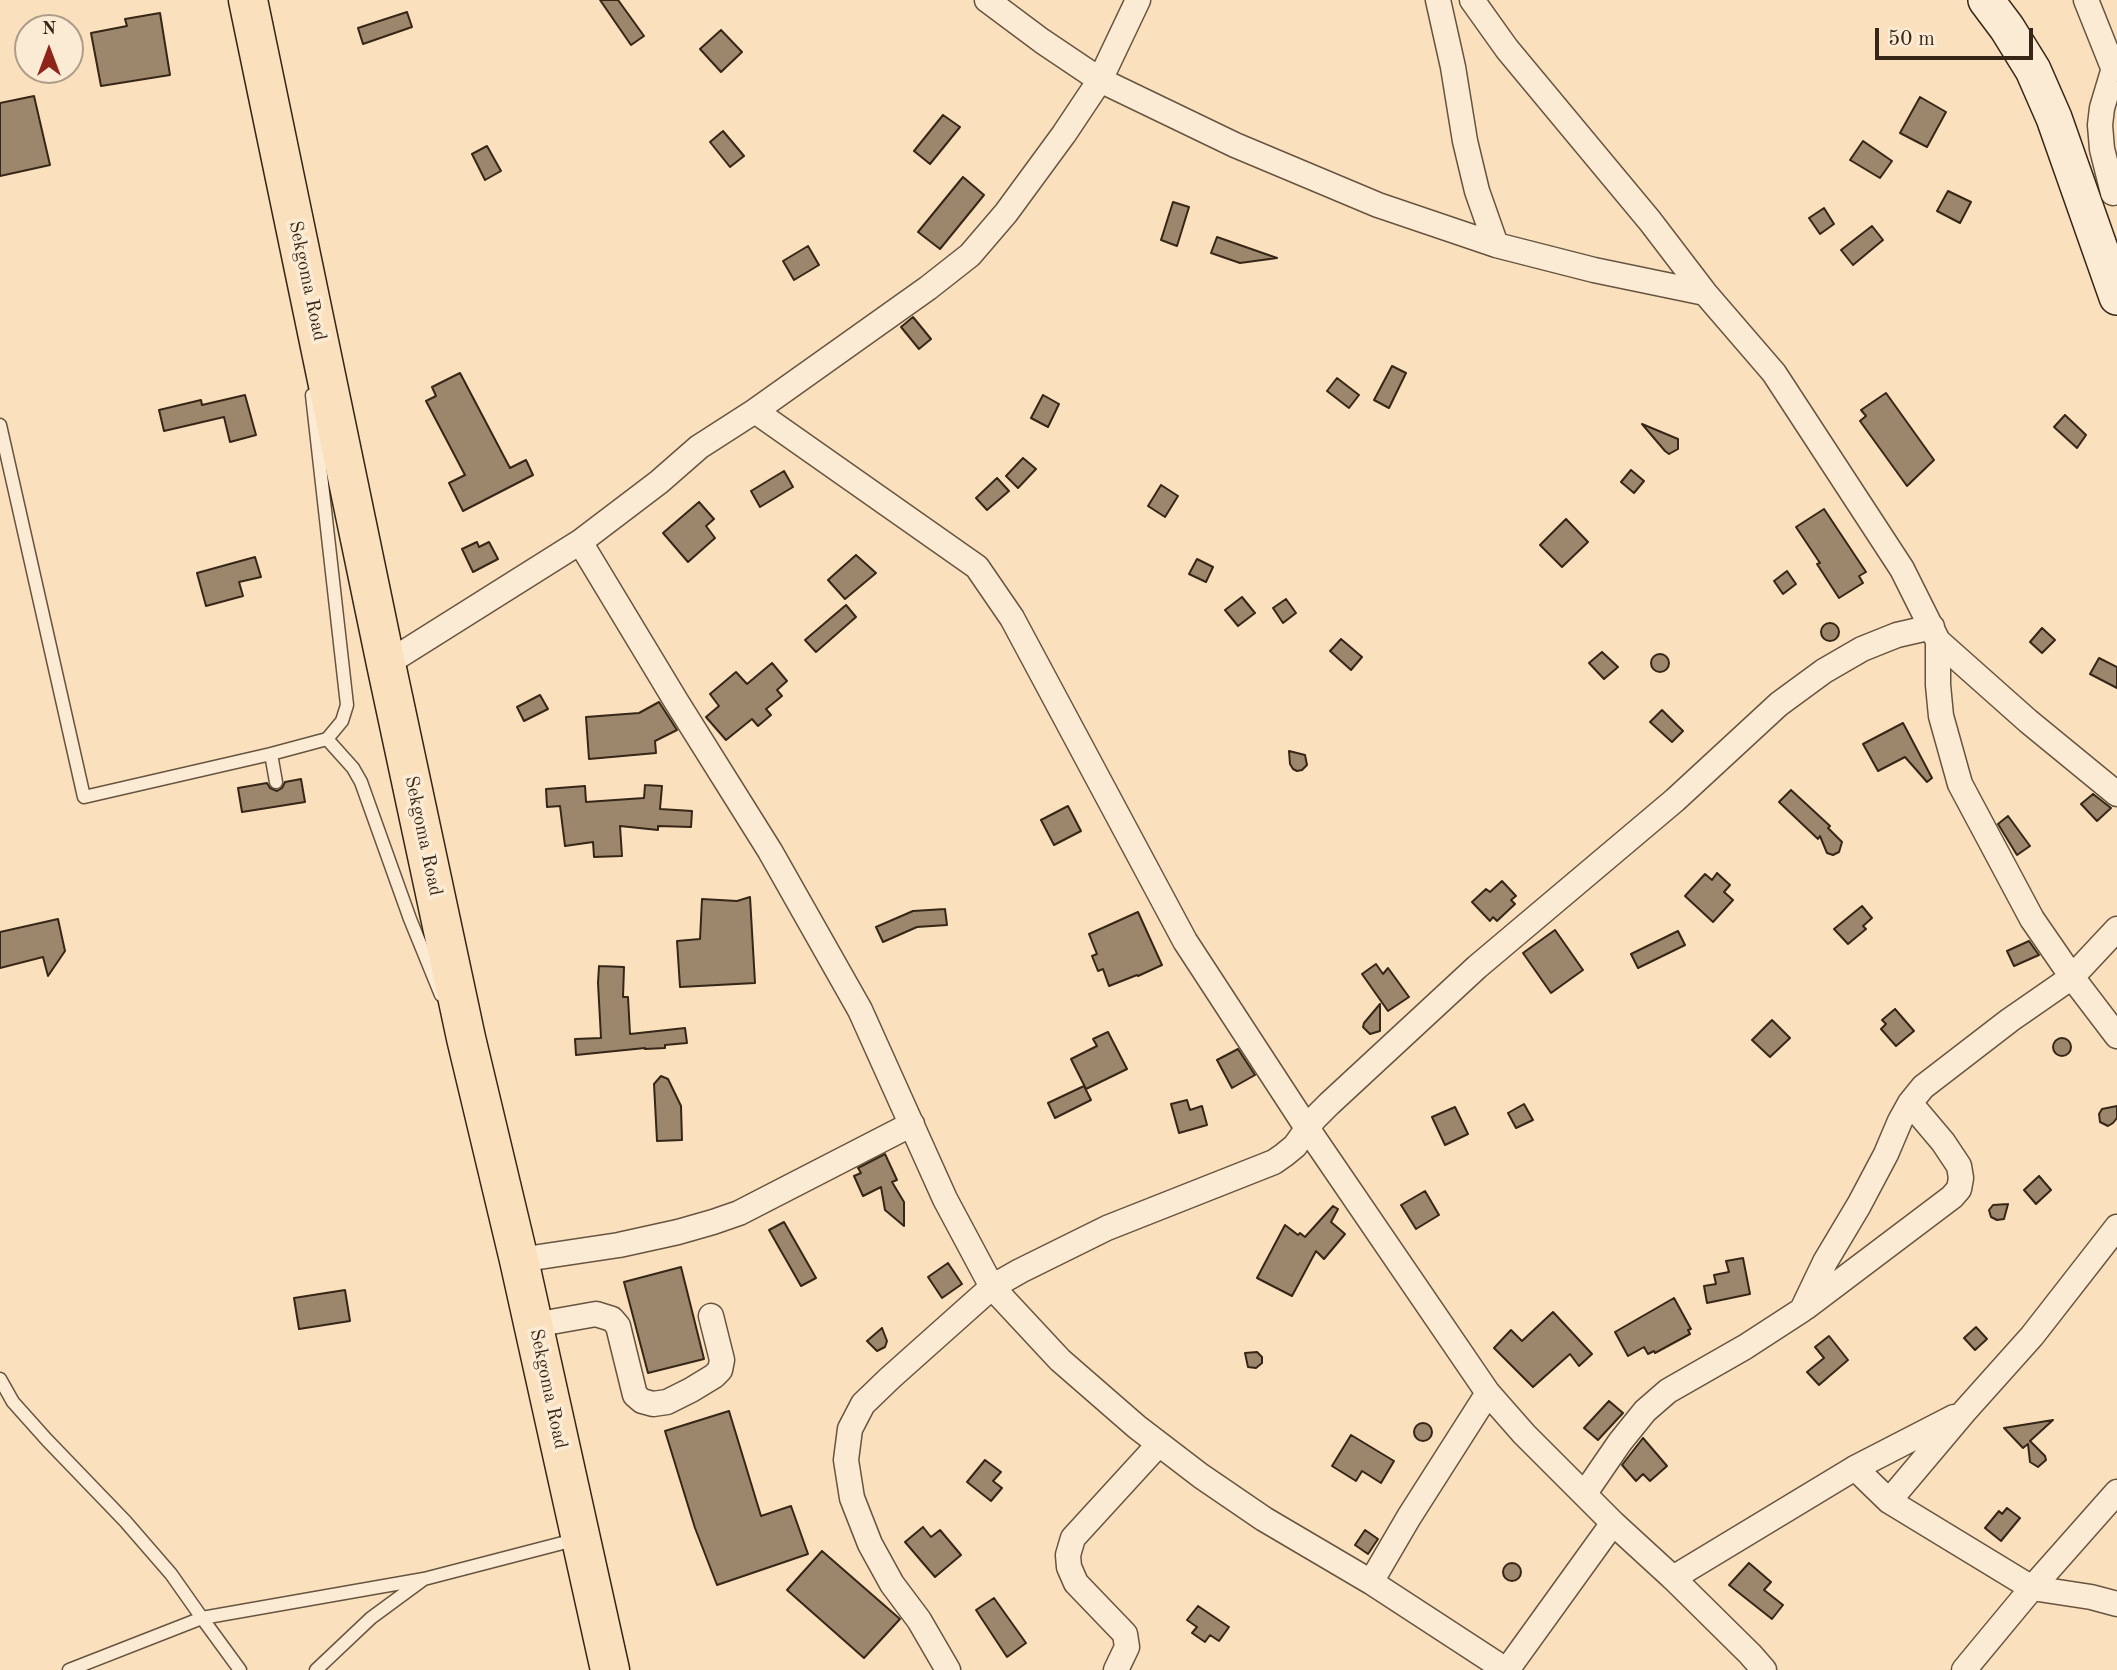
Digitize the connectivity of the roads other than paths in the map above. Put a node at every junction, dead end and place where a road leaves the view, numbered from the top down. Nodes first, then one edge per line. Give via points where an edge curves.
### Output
1 (248, 0) edge
2 (987, 0) edge
3 (1138, 0) edge
4 (1438, 0) edge
5 (1472, 0) edge
6 (1986, 0) edge
7 (2086, 0) edge
8 (2116, 64) edge
9 (1100, 80) junction
10 (2115, 190) edge
11 (289, 192) junction
12 (2095, 237) junction
13 (1496, 245) junction
14 (1705, 293) junction
15 (2117, 297) edge
16 (306, 345) dead end
17 (311, 386) dead end
18 (755, 411) junction
19 (0, 425) edge
20 (580, 542) junction
21 (1935, 634) junction
22 (386, 664) junction
23 (327, 739) junction
24 (271, 754) junction
25 (276, 782) dead end
26 (2117, 794) edge
27 (2117, 929) edge
28 (2072, 977) junction
29 (2117, 1036) edge
30 (466, 1038) junction
31 (1910, 1103) junction
32 (912, 1124) junction
33 (1307, 1128) junction
34 (2117, 1227) edge
35 (519, 1260) junction
36 (992, 1287) junction
37 (1802, 1310) junction
38 (711, 1316) dead end
39 (534, 1325) junction
40 (0, 1379) edge
41 (1488, 1393) junction
42 (1964, 1412) junction
43 (1159, 1444) junction
44 (1855, 1468) junction
45 (2117, 1492) edge
46 (1585, 1493) junction
47 (1889, 1501) junction
48 (1613, 1523) junction
49 (580, 1538) junction
50 (1673, 1578) junction
51 (424, 1579) junction
52 (1371, 1582) junction
53 (2032, 1588) junction
54 (2117, 1604) edge
55 (202, 1618) junction
56 (1751, 1665) edge
57 (69, 1670) edge
58 (240, 1670) edge
59 (316, 1670) edge
60 (610, 1670) edge
61 (948, 1670) edge
62 (1116, 1670) edge
63 (1507, 1670) edge
64 (1964, 1670) edge

1 - 11 highway, Sekgoma Road
2 - 9 street
3 - 9 street
4 - 13 street via 1465,141
5 - 14 street
6 - 12 street via 2033,69
7 - 8 street
8 - 10 street via 2101,125 2102,149
9 - 13 street via 1235,145 1378,205
9 - 18 street via 1006,213 970,255
10 - 12 street
11 - 16 lane
11 - 22 highway, Sekgoma Road
12 - 15 street
13 - 14 street
14 - 21 street via 1773,373 1902,569
17 - 23 lane via 347,705 342,721
18 - 20 street via 699,447
18 - 33 street via 983,575 1012,618 1185,941
19 - 24 lane via 84,797
20 - 22 street
20 - 32 street via 770,851 860,1010
21 - 26 street via 2028,721
21 - 28 street via 1941,716 1960,784 2032,919
21 - 33 street via 1896,635 1862,649 1779,704 1675,800 1478,967
22 - 30 highway, Sekgoma Road
23 - 24 lane
23 - 30 lane via 361,782 437,989
24 - 25 lane
27 - 28 street
28 - 29 street
28 - 31 street via 1923,1087
30 - 35 highway, Sekgoma Road
31 - 37 street
31 - 37 street via 1959,1166 1959,1189
32 - 35 street via 739,1213 678,1232
32 - 36 street
33 - 36 street via 1295,1146 1274,1161 1107,1228
33 - 41 street
34 - 42 street via 2032,1336
35 - 39 highway, Sekgoma Road
36 - 43 street via 1060,1360
36 - 61 street via 863,1404 850,1429 846,1460 852,1498 870,1544
37 - 46 street via 1668,1391 1645,1411
38 - 39 street via 722,1360 720,1370 691,1391 653,1404 635,1395 618,1326 612,1319 596,1314
39 - 49 highway, Sekgoma Road
40 - 55 lane via 13,1402 125,1521
41 - 46 street
41 - 52 street
42 - 44 street
42 - 47 street
43 - 52 street via 1264,1518
43 - 62 street via 1073,1538 1068,1555 1076,1583 1125,1634 1127,1647
44 - 47 street
44 - 50 street
45 - 53 street
46 - 48 street
47 - 53 street
48 - 50 street
48 - 63 street
49 - 51 lane
49 - 60 highway, Sekgoma Road
50 - 56 street
51 - 55 lane
51 - 59 lane via 371,1618
52 - 63 street
53 - 54 street
53 - 64 street
55 - 57 lane
55 - 58 lane

